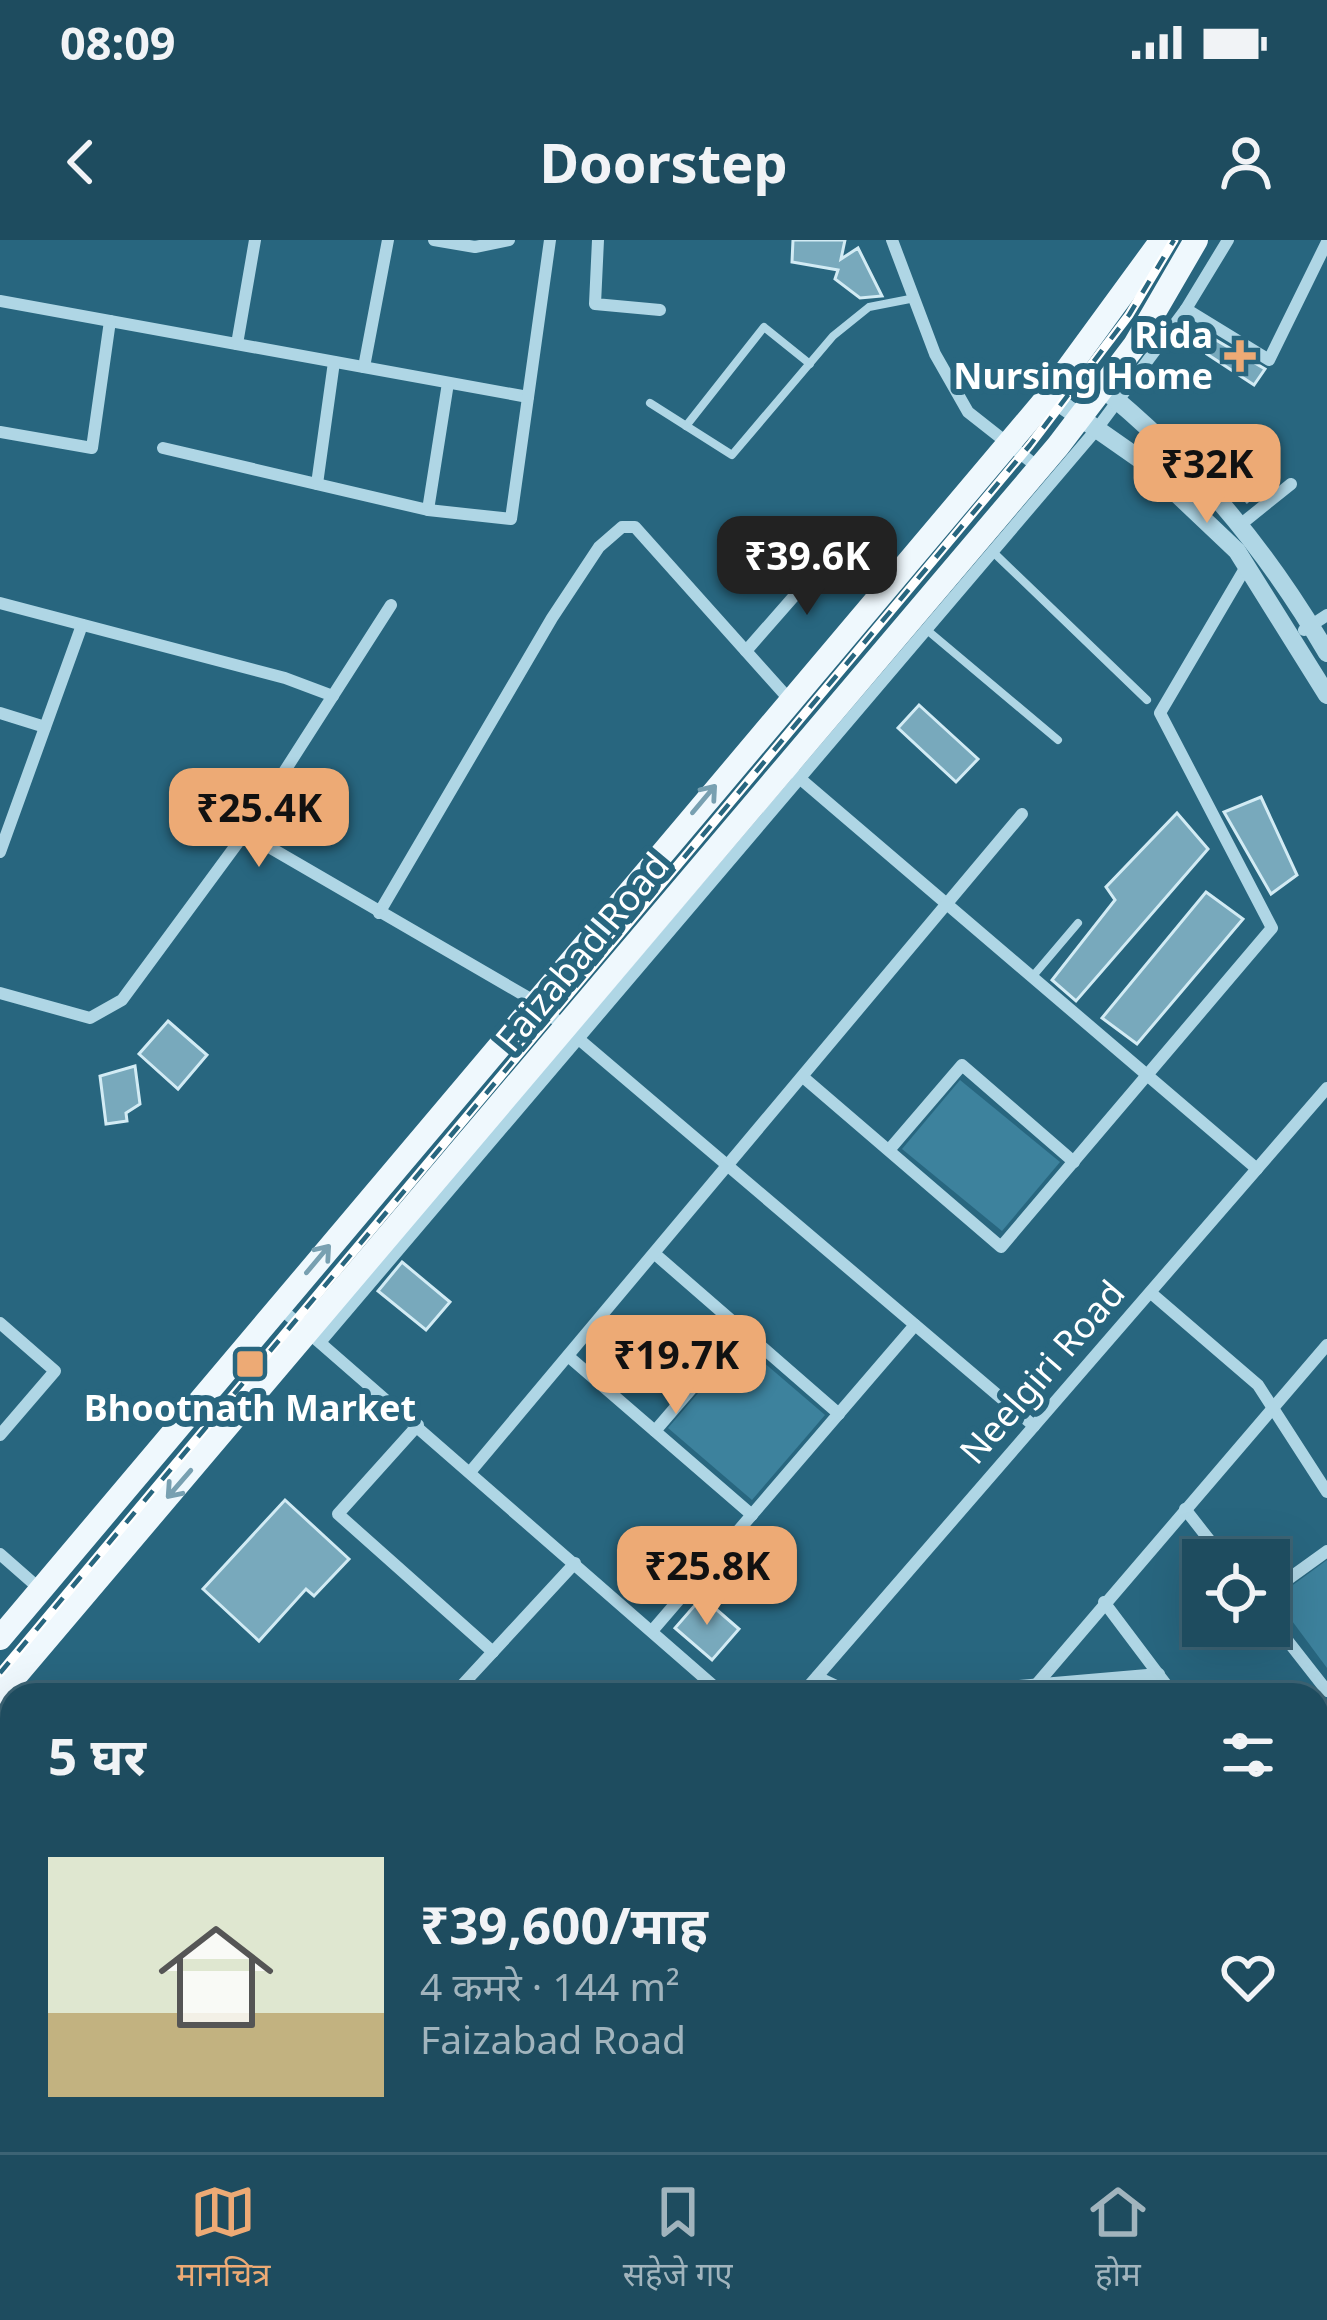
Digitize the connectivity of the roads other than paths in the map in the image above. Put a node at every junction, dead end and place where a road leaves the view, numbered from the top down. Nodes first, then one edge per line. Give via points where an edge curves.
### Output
1 (255, 240) edge
2 (388, 240) edge
3 (434, 240) edge
4 (509, 240) edge
5 (550, 240) edge
6 (598, 240) edge
7 (892, 240) edge
8 (1162, 240) edge
9 (1196, 240) edge
10 (1228, 240) edge
11 (1327, 242) edge
12 (916, 298) junction
13 (0, 301) edge
14 (1186, 309) junction
15 (660, 310) dead end
16 (110, 321) junction
17 (237, 344) junction
18 (334, 362) junction
19 (810, 364) junction
20 (1072, 364) junction
21 (364, 368) junction
22 (448, 383) junction
23 (1048, 395) junction
24 (1110, 395) junction
25 (528, 397) junction
26 (650, 403) dead end
27 (1088, 424) junction
28 (686, 426) junction
29 (0, 433) edge
30 (1007, 443) junction
31 (163, 448) dead end
32 (1039, 468) junction
33 (317, 484) junction
34 (1291, 484) dead end
35 (428, 509) junction
36 (1240, 525) junction
37 (991, 550) junction
38 (831, 554) dead end
39 (1247, 565) junction
40 (0, 603) edge
41 (391, 605) dead end
42 (1319, 620) edge
43 (82, 625) junction
44 (927, 630) junction
45 (1293, 637) junction
46 (746, 651) junction
47 (1327, 653) edge
48 (1327, 695) edge
49 (333, 696) junction
50 (788, 698) junction
51 (1148, 700) dead end
52 (0, 713) edge
53 (45, 727) junction
54 (1058, 740) dead end
55 (792, 773) junction
56 (1022, 814) dead end
57 (245, 833) junction
58 (0, 852) edge
59 (947, 905) junction
60 (379, 913) junction
61 (1078, 923) dead end
62 (1031, 977) junction
63 (0, 993) edge
64 (534, 1001) junction
65 (572, 1032) junction
66 (1146, 1076) junction
67 (803, 1077) junction
68 (1327, 1088) edge
69 (889, 1150) junction
70 (1074, 1162) junction
71 (729, 1165) junction
72 (1257, 1169) junction
73 (655, 1254) junction
74 (1151, 1293) junction
75 (278, 1306) junction
76 (0, 1323) edge
77 (915, 1325) junction
78 (742, 1330) junction
79 (316, 1336) junction
80 (1327, 1345) edge
81 (568, 1356) junction
82 (1273, 1407) junction
83 (839, 1414) junction
84 (418, 1425) junction
85 (1034, 1426) junction
86 (655, 1431) junction
87 (0, 1435) edge
88 (471, 1472) junction
89 (1327, 1492) edge
90 (1185, 1509) junction
91 (752, 1515) junction
92 (1209, 1539) edge
93 (1327, 1551) edge
94 (0, 1554) edge
95 (575, 1563) junction
96 (1290, 1578) edge
97 (40, 1590) junction
98 (1104, 1602) junction
99 (652, 1631) junction
100 (0, 1638) edge
101 (1290, 1644) edge
102 (493, 1652) junction
103 (1159, 1674) junction
104 (817, 1677) junction
105 (1108, 1678) junction
106 (10, 1683) edge
107 (465, 1683) edge
108 (710, 1683) edge
109 (812, 1683) edge
110 (830, 1683) edge
111 (1038, 1683) edge
112 (1057, 1683) edge
113 (1107, 1683) edge
114 (1165, 1683) edge
115 (1321, 1683) edge

1 - 17 street
2 - 21 street
3 - 4 street via 475,248
5 - 25 street
6 - 15 street via 595,304
7 - 12 street
8 - 20 main road, Faizabad Road
9 - 24 main road, Faizabad Road
10 - 14 street
11 - 14 street via 1269,360
12 - 19 lane via 869,307
12 - 30 street via 968,412
13 - 16 street
14 - 24 street
16 - 17 street
16 - 29 street via 92,448
17 - 18 street
18 - 21 street
18 - 33 street
19 - 28 lane via 732,455
19 - 28 lane via 764,327
20 - 23 main road, Faizabad Road
20 - 24 street
21 - 22 street
22 - 25 street
22 - 35 street
23 - 27 street
23 - 30 main road, Faizabad Road
24 - 27 main road, Faizabad Road
24 - 36 street via 1198,471
25 - 35 street via 511,519
26 - 28 lane
27 - 32 main road, Faizabad Road
27 - 37 street
27 - 39 street via 1186,499
30 - 32 street
30 - 50 main road, Faizabad Road
31 - 33 street
32 - 55 main road, Faizabad Road
33 - 35 street
34 - 36 street
36 - 42 street
37 - 44 street
37 - 51 lane
38 - 46 street
39 - 45 street
39 - 66 street via 1160,713 1272,928
40 - 43 street
41 - 49 street
42 - 45 street
42 - 47 street
43 - 49 street
43 - 53 street
44 - 54 lane
44 - 55 street
45 - 48 street
46 - 50 street
46 - 60 street via 635,527 622,527 599,547 552,618
49 - 57 street
64 -> 50 main road, Faizabad Road
52 - 53 street
53 - 58 street
55 - 59 street
55 - 65 main road, Faizabad Road
56 - 59 street
57 - 60 street
57 - 63 street via 122,1000 90,1018
59 - 62 street
59 - 67 street
60 - 64 street
61 - 62 lane
62 - 66 street
64 - 65 street
75 -> 64 main road, Faizabad Road
65 - 71 street
65 - 79 main road, Faizabad Road
66 - 70 street
66 - 72 street
67 - 69 street
67 - 71 street
68 - 72 street, Neelgiri Road
69 - 70 street via 962,1065
69 - 70 street via 1001,1247
71 - 73 street
71 - 77 street
72 - 74 street, Neelgiri Road
73 - 78 street
73 - 81 street
74 - 82 street via 1258,1384
74 - 85 street, Neelgiri Road
75 - 79 street
75 - 97 main road, Faizabad Road
76 - 87 street via 55,1371
77 - 83 street
77 - 85 street
78 - 83 street
78 - 86 street
79 - 84 street
79 -> 106 main road, Faizabad Road
80 - 82 street
81 - 86 street
81 - 88 street
82 - 89 street
82 - 90 street
83 - 91 street
84 - 88 street
84 - 102 street via 338,1514
85 - 104 street, Neelgiri Road
86 - 91 street
88 - 95 street
90 - 92 street
90 - 98 street
91 - 99 street
93 - 96 street
94 - 97 street
95 - 99 street
95 - 102 street
97 - 100 main road, Faizabad Road
98 - 103 street
98 - 111 street
99 - 108 street
101 - 115 street
102 - 107 street
103 - 105 street
103 - 114 street
104 - 109 street, Neelgiri Road
104 - 110 street
105 - 112 street
105 - 113 street

